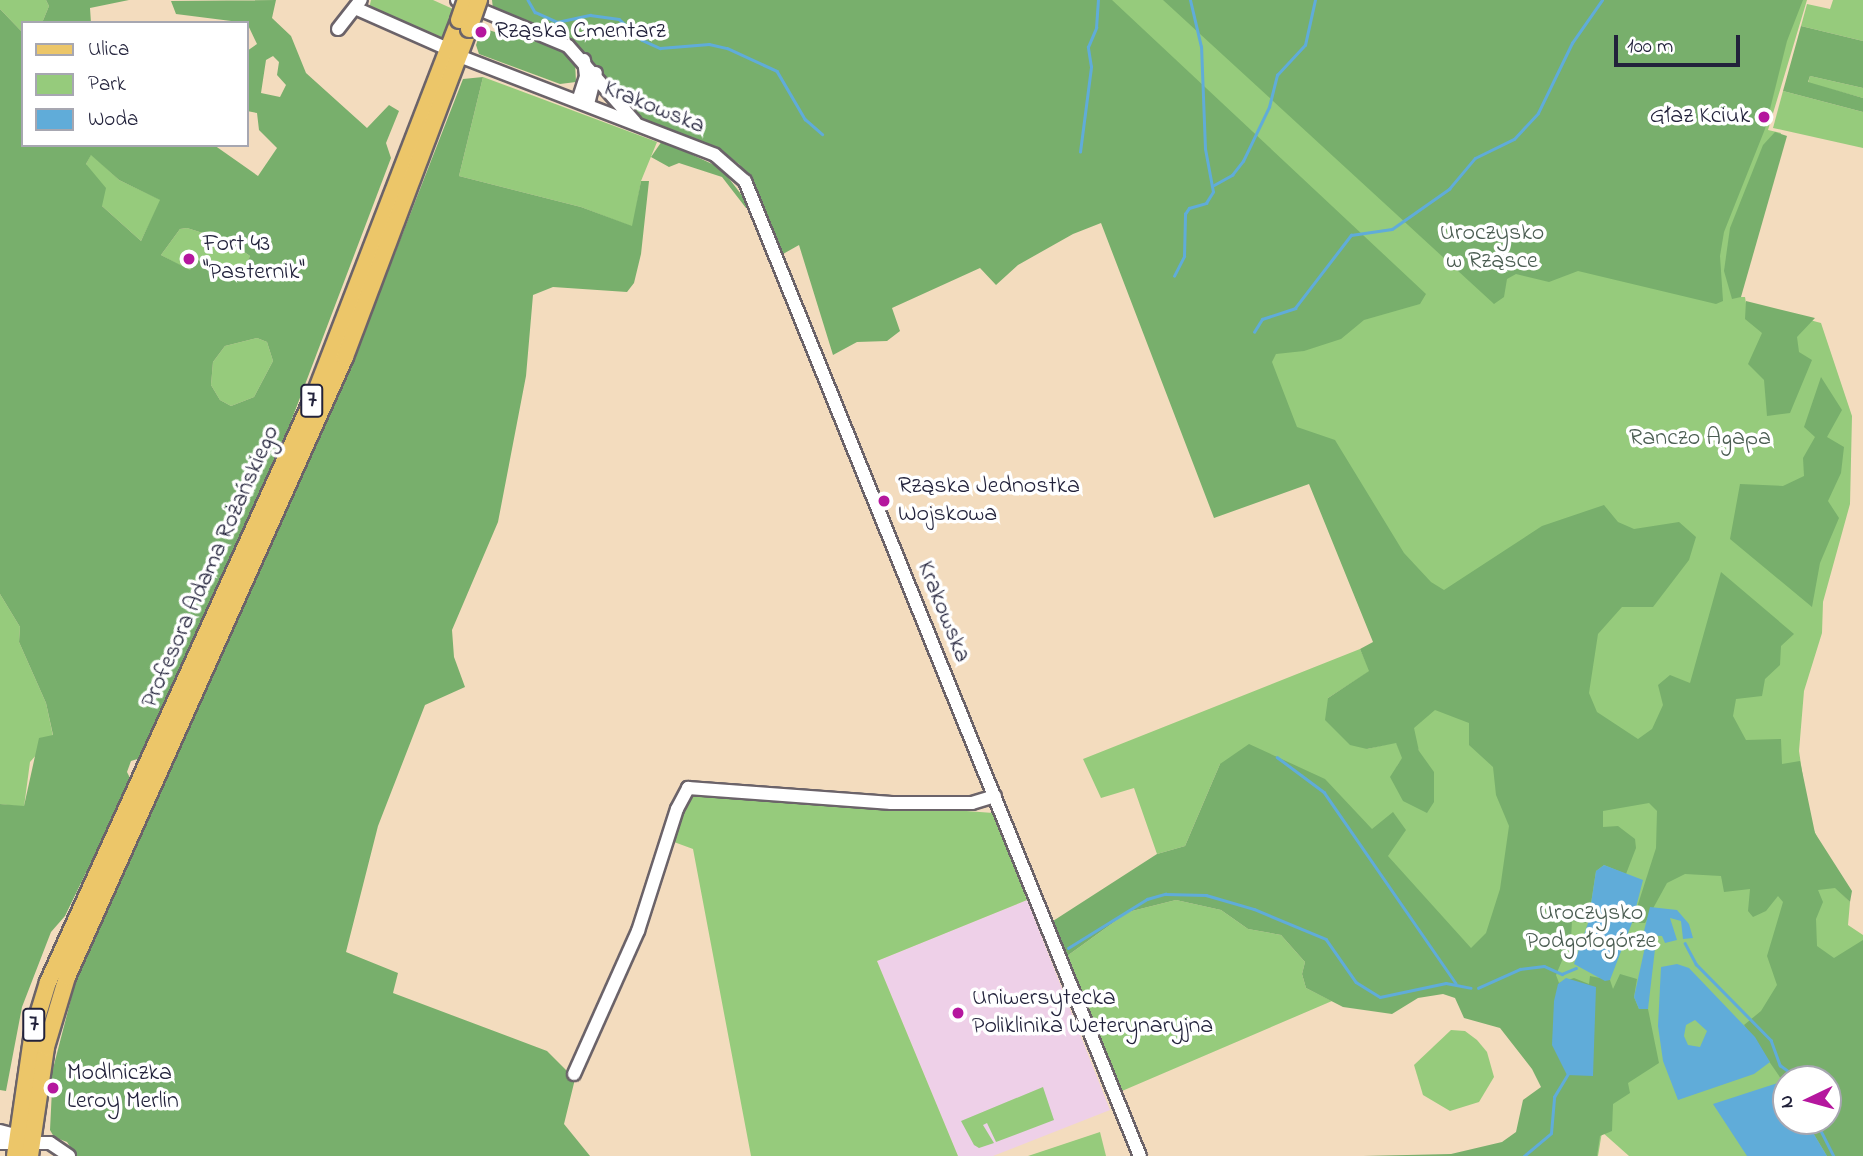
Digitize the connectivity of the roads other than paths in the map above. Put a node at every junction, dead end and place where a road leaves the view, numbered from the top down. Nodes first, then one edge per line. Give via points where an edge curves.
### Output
1 (457, 0) edge
2 (466, 0) edge
3 (480, 0) edge
4 (358, 4) edge
5 (464, 25) junction
6 (338, 29) dead end
7 (454, 52) junction
8 (584, 60) junction
9 (596, 73) junction
10 (583, 102) junction
11 (635, 123) junction
12 (995, 796) junction
13 (575, 1074) dead end
14 (0, 1131) edge
15 (18, 1146) edge
16 (69, 1156) edge
17 (1140, 1156) edge

1 - 8 street via 557,39
2 - 5 main road, Profesora Adama Rożańskiego / 7, bridge
3 - 5 main road, Profesora Adama Rożańskiego / 7, bridge
4 - 6 street
4 - 7 street, Krakowska
5 - 7 main road, Profesora Adama Rożańskiego / 7
7 - 10 street, Krakowska
7 - 15 main road, Profesora Adama Rożańskiego / 7 via 327,365 48,982 33,1031
8 - 9 street
8 - 10 street
9 - 10 street
9 - 11 street
10 - 11 street, Krakowska
11 - 12 street, Krakowska via 726,160 751,192
12 - 13 street via 972,803 882,802 688,788 638,931
12 - 17 street, Krakowska
14 - 15 street
15 - 16 street via 56,1145

